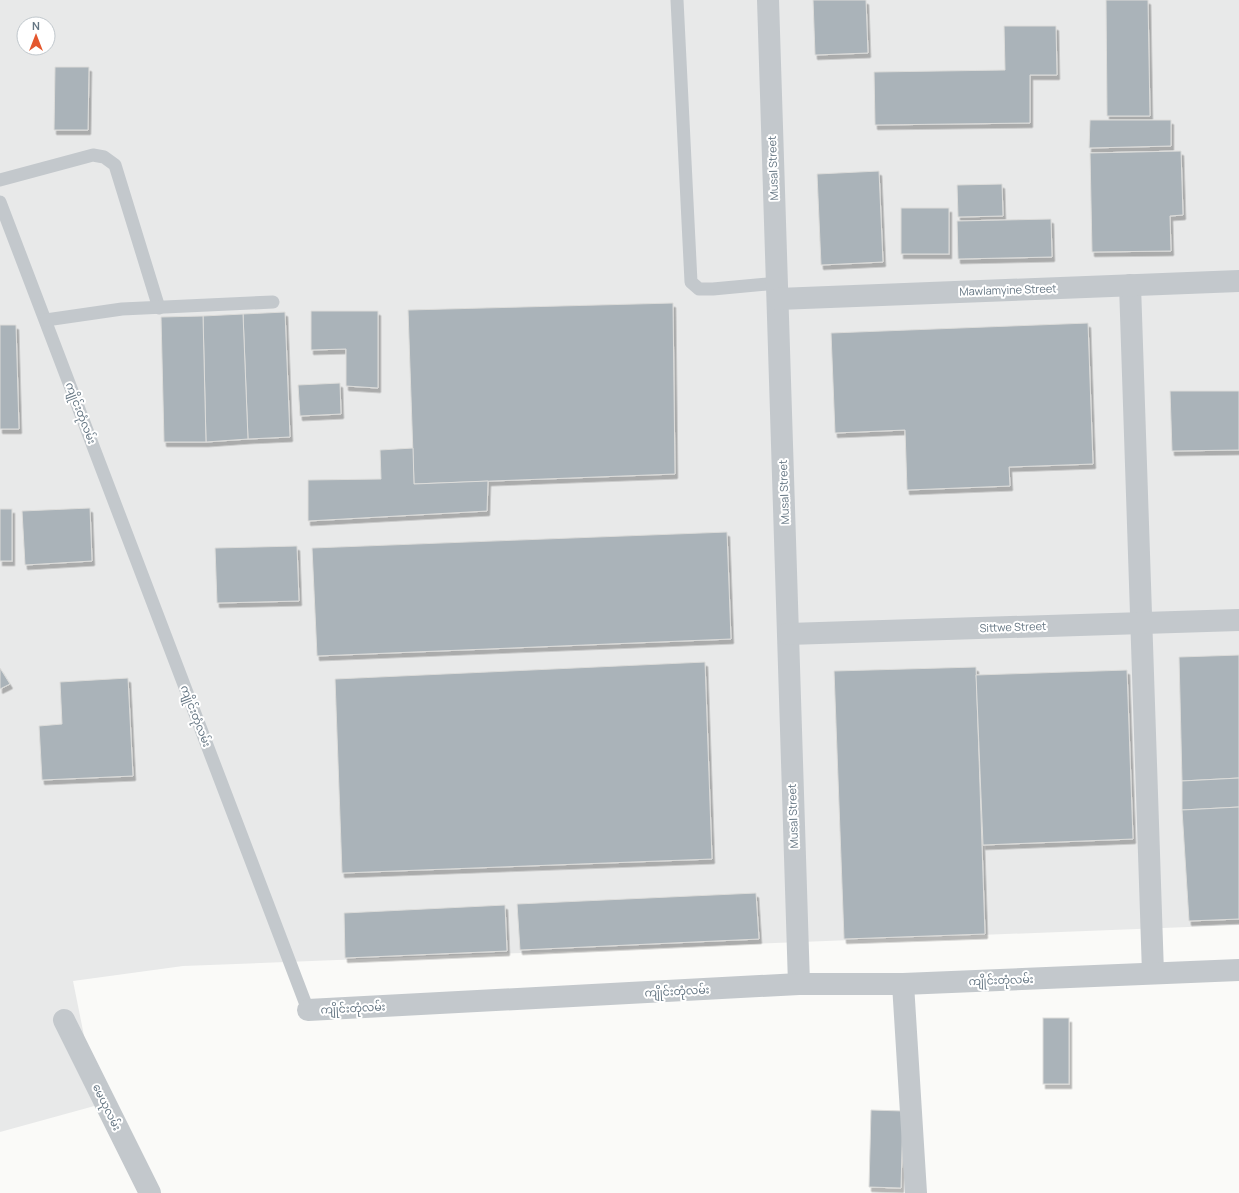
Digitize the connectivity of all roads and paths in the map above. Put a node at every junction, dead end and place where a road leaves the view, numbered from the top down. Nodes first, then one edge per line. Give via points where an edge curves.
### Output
1 (676, 0) edge
2 (768, 0) edge
3 (0, 180) edge
4 (0, 202) edge
5 (1239, 281) edge
6 (1130, 285) junction
7 (777, 291) junction
8 (273, 302) dead end
9 (159, 308) junction
10 (46, 320) junction
11 (1239, 620) edge
12 (1142, 624) junction
13 (788, 634) junction
14 (1239, 970) edge
15 (1153, 973) junction
16 (799, 984) junction
17 (903, 984) junction
18 (308, 1010) joint
19 (64, 1020) dead end
20 (150, 1193) edge
21 (916, 1193) edge

1 - 7 lane via 691,282 699,290
2 - 7 street, Musal Street
3 - 9 lane via 93,155 104,157 115,165
4 - 10 lane, ကျိုင်းတုံလမ်း
5 - 6 street, Mawlamyine Street
6 - 7 street, Mawlamyine Street
6 - 12 street
7 - 13 street, Musal Street
8 - 9 lane
9 - 10 lane via 122,309
10 - 18 lane, ကျိုင်းတုံလမ်း
11 - 12 street, Sittwe Street
12 - 13 street, Sittwe Street
12 - 15 street
13 - 16 street, Musal Street
14 - 15 street, ကျိုင်းတုံလမ်း
15 - 17 street, ကျိုင်းတုံလမ်း
16 - 17 street, ကျိုင်းတုံလမ်း
16 - 18 street, ကျိုင်းတုံလမ်း
17 - 21 street
19 - 20 street, မေယုလမ်း

